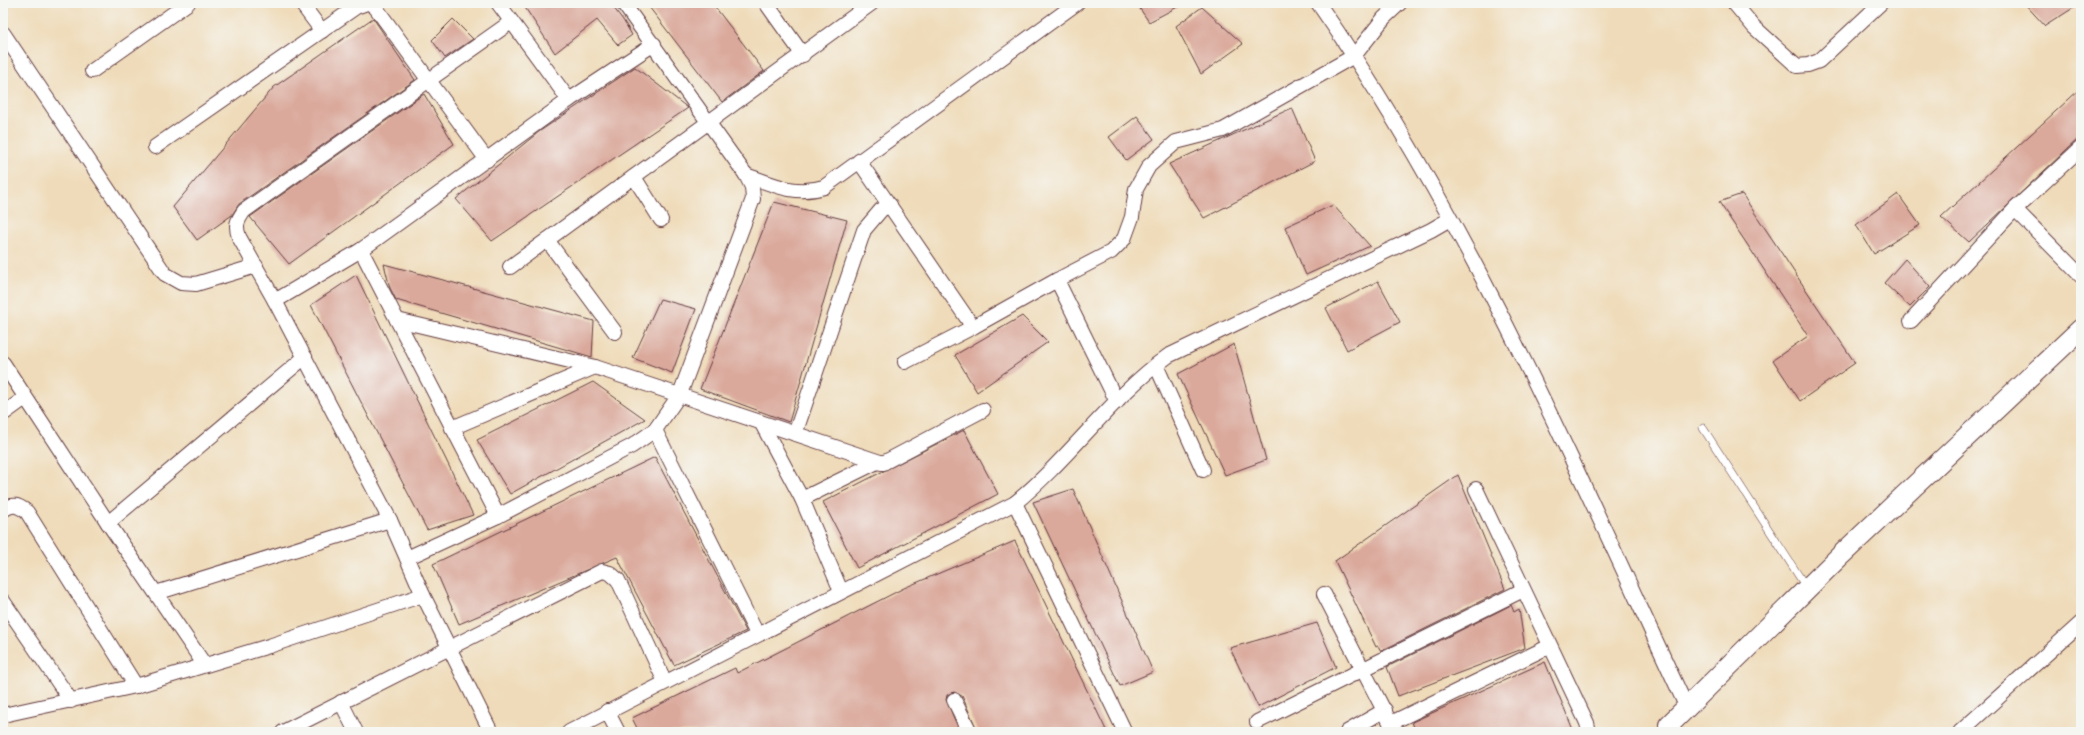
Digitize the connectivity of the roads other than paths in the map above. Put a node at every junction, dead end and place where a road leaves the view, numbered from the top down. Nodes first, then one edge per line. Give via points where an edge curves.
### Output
1 (188, 3) edge
2 (301, 3) edge
3 (369, 3) edge
4 (498, 3) edge
5 (623, 3) edge
6 (766, 3) edge
7 (872, 3) edge
8 (1077, 3) edge
9 (1318, 3) edge
10 (1400, 3) edge
11 (1734, 3) edge
12 (1881, 3) edge
13 (511, 22) junction
14 (322, 31) junction
15 (3, 33) edge
16 (654, 44) junction
17 (802, 55) junction
18 (1354, 56) junction
19 (92, 71) dead end
20 (428, 81) junction
21 (569, 100) junction
22 (710, 122) junction
23 (155, 147) dead end
24 (2081, 148) edge
25 (487, 160) junction
26 (859, 161) junction
27 (746, 175) junction
28 (634, 177) junction
29 (890, 205) junction
30 (2014, 209) junction
31 (1450, 219) junction
32 (660, 220) dead end
33 (548, 240) junction
34 (361, 250) junction
35 (256, 266) junction
36 (510, 267) dead end
37 (2081, 276) edge
38 (1057, 280) junction
39 (275, 301) junction
40 (398, 320) junction
41 (1911, 321) dead end
42 (973, 327) junction
43 (2081, 329) edge
44 (615, 332) dead end
45 (305, 357) junction
46 (905, 362) dead end
47 (3, 363) edge
48 (1156, 364) junction
49 (595, 368) junction
50 (680, 394) junction
51 (25, 398) junction
52 (1117, 402) junction
53 (983, 410) dead end
54 (3, 414) edge
55 (762, 424) junction
56 (452, 428) junction
57 (1702, 428) dead end
58 (655, 430) junction
59 (794, 434) junction
60 (883, 463) junction
61 (1203, 470) dead end
62 (1476, 489) dead end
63 (802, 499) junction
64 (1015, 502) junction
65 (3, 510) edge
66 (498, 516) junction
67 (390, 520) junction
68 (108, 524) junction
69 (407, 558) junction
70 (1807, 589) junction
71 (1523, 590) junction
72 (841, 591) junction
73 (156, 594) junction
74 (1324, 594) dead end
75 (423, 595) junction
76 (3, 601) edge
77 (2081, 623) edge
78 (757, 634) junction
79 (1550, 646) junction
80 (450, 648) junction
81 (204, 664) junction
82 (1364, 668) junction
83 (665, 682) junction
84 (136, 686) junction
85 (954, 700) dead end
86 (71, 701) junction
87 (340, 702) junction
88 (1686, 708) junction
89 (608, 711) junction
90 (3, 715) edge
91 (1257, 722) dead end
92 (1391, 722) edge
93 (1667, 730) edge
94 (283, 732) edge
95 (356, 732) edge
96 (491, 732) edge
97 (569, 732) edge
98 (618, 732) edge
99 (970, 732) edge
100 (1125, 732) edge
101 (1347, 732) edge
102 (1589, 732) edge
103 (1960, 732) edge

1 - 19 street
2 - 14 street
3 - 14 street via 356,7
3 - 20 street via 376,8
4 - 13 street
5 - 16 street
6 - 17 street
7 - 17 street
8 - 26 street
9 - 18 street
10 - 18 street via 1384,18
11 - 12 street via 1754,27 1798,66 1819,61
13 - 20 street
13 - 21 street
14 - 23 street
15 - 35 street via 165,274 181,283 196,284
16 - 21 street
16 - 22 street
17 - 22 street
18 - 31 street via 1405,138
18 - 38 street via 1223,130 1176,142 1149,166 1136,189 1132,217 1124,239 1112,252
20 - 25 street
20 - 35 street via 244,211 236,228
21 - 25 street
22 - 27 street
22 - 28 street
24 - 30 street
25 - 34 street
26 - 27 street via 824,187 810,191 783,188
26 - 29 street
27 - 50 street via 752,187 753,199
28 - 32 street
28 - 33 street
29 - 42 street
29 - 59 street via 881,210 864,230
30 - 37 street
30 - 41 street
31 - 48 street via 1178,350
31 - 88 street via 1538,389
33 - 36 street
33 - 44 street
34 - 39 street
34 - 40 street
35 - 39 street
38 - 42 street
38 - 52 street
39 - 45 street
40 - 49 street
40 - 56 street
42 - 46 street
43 - 70 main road
45 - 67 street
45 - 68 street
47 - 51 street
48 - 52 street
48 - 61 street
49 - 50 street
49 - 56 street
50 - 55 street
50 - 58 street
51 - 54 street
51 - 68 street
52 - 64 street via 1036,485
53 - 60 street
55 - 59 street
55 - 63 street
56 - 66 street
57 - 70 lane
58 - 66 street via 632,446
58 - 78 street
59 - 60 street
60 - 63 street via 877,462
62 - 71 street
63 - 72 street
64 - 72 street
64 - 100 street
65 - 84 street via 13,505 27,512
66 - 69 street
67 - 69 street
67 - 73 street
68 - 73 street
69 - 75 street
70 - 88 main road
71 - 79 street
71 - 82 street
72 - 78 street
73 - 81 street
74 - 82 street
75 - 80 street
75 - 81 street via 269,646
76 - 86 street
77 - 103 street
78 - 83 street
79 - 92 street
79 - 102 street
80 - 83 street via 595,574 610,573 618,580
80 - 87 street
80 - 96 street
81 - 84 street
82 - 91 street
82 - 92 street
83 - 89 street
84 - 86 street
85 - 99 street
86 - 90 street
87 - 94 street
87 - 95 street
88 - 93 main road
89 - 97 street
89 - 98 street
92 - 101 street

